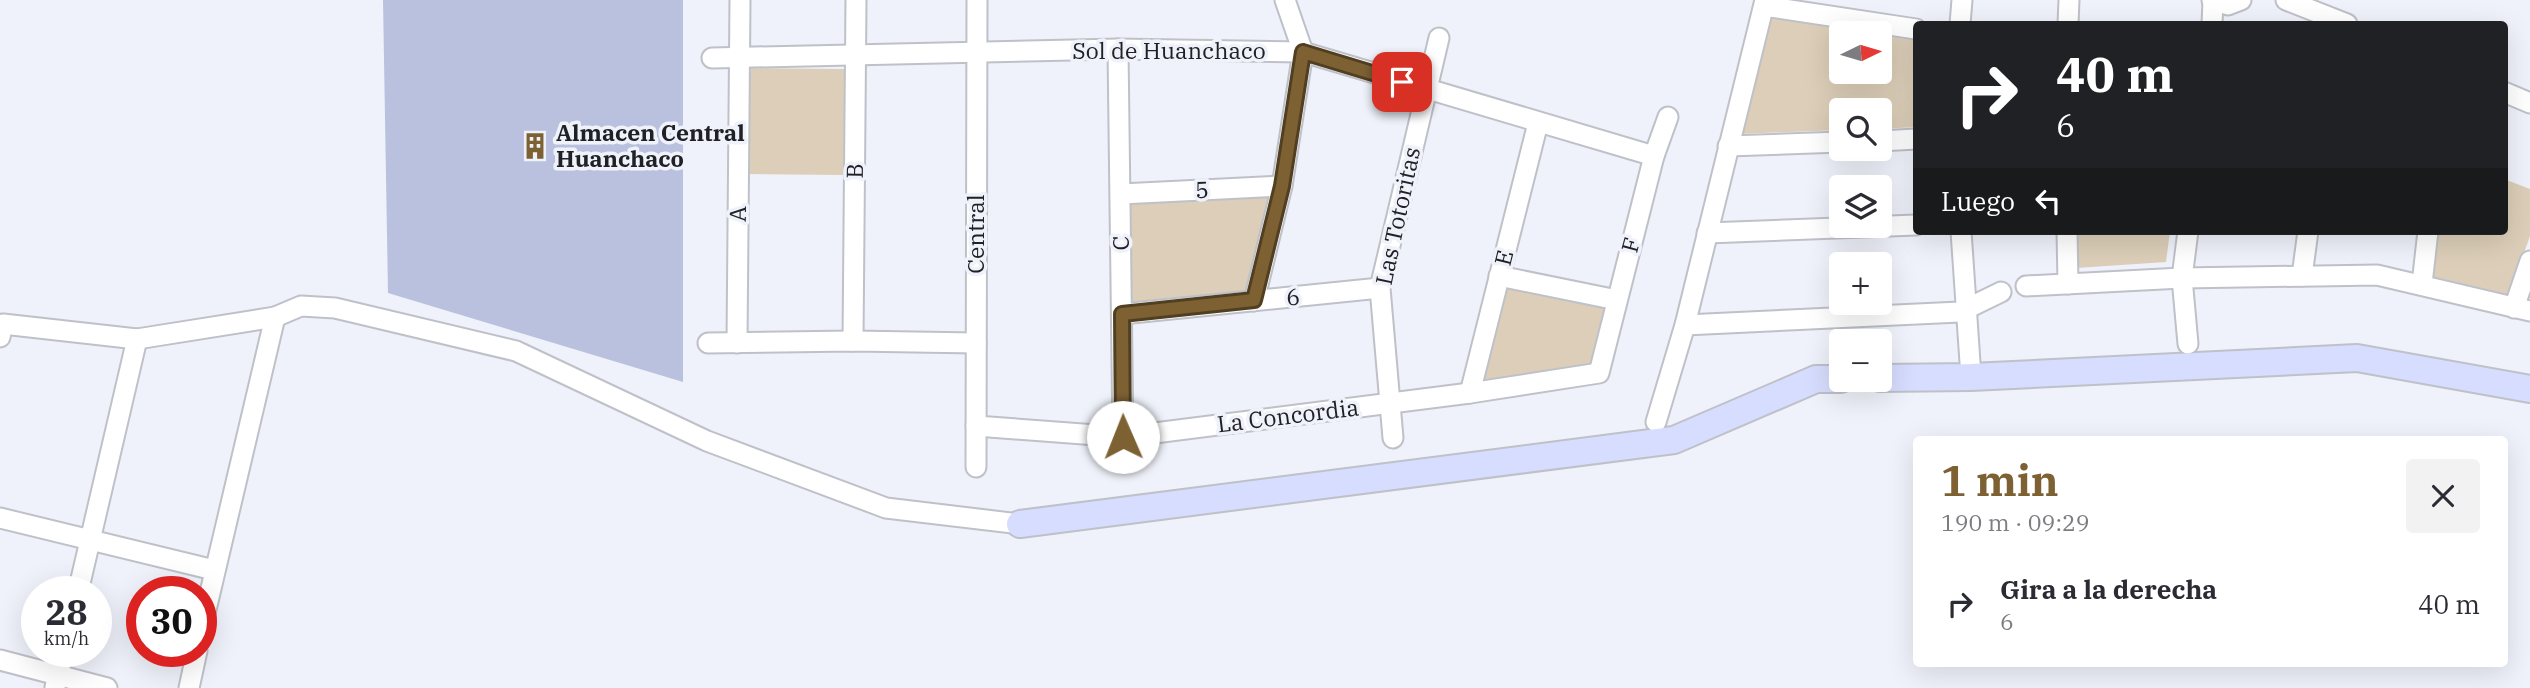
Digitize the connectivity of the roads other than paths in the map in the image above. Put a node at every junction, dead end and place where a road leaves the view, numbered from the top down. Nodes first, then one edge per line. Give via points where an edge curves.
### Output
1 (740, 0) edge
2 (856, 0) edge
3 (977, 0) edge
4 (1285, 0) edge
5 (1962, 0) edge
6 (2069, 0) edge
7 (2212, 0) edge
8 (2241, 0) edge
9 (2286, 0) edge
10 (1764, 3) edge
11 (1960, 21) edge
12 (2068, 21) edge
13 (2212, 21) edge
14 (2333, 21) edge
15 (1913, 28) edge
16 (1439, 38) dead end
17 (1118, 49) junction
18 (1303, 52) junction
19 (977, 54) junction
20 (856, 55) junction
21 (739, 57) junction
22 (712, 58) dead end
23 (1427, 89) junction
24 (2508, 94) edge
25 (2530, 103) edge
26 (1668, 117) dead end
27 (1538, 123) junction
28 (1913, 139) edge
29 (1892, 140) edge
30 (1829, 142) edge
31 (1728, 146) junction
32 (1654, 156) junction
33 (1282, 186) junction
34 (1121, 194) junction
35 (1913, 225) edge
36 (1707, 233) junction
37 (1961, 235) edge
38 (2067, 235) edge
39 (2187, 235) edge
40 (2307, 235) edge
41 (2428, 235) edge
42 (2530, 261) edge
43 (1499, 276) junction
44 (2302, 276) junction
45 (2182, 278) junction
46 (2068, 284) junction
47 (2422, 284) junction
48 (2026, 286) dead end
49 (1380, 288) junction
50 (2001, 292) dead end
51 (1254, 300) junction
52 (1617, 300) junction
53 (1967, 308) junction
54 (2522, 309) edge
55 (1122, 314) junction
56 (275, 317) junction
57 (1685, 326) junction
58 (0, 337) edge
59 (137, 339) junction
60 (853, 341) junction
61 (708, 343) dead end
62 (737, 343) junction
63 (976, 343) junction
64 (2188, 344) dead end
65 (1599, 373) joint
66 (1971, 377) junction
67 (1892, 378) edge
68 (1829, 379) edge
69 (2530, 389) edge
70 (1470, 393) junction
71 (1390, 403) junction
72 (1656, 422) dead end
73 (976, 426) junction
74 (1123, 437) junction
75 (1393, 438) dead end
76 (976, 467) dead end
77 (0, 518) edge
78 (1020, 524) joint
79 (91, 540) junction
80 (215, 570) junction
81 (82, 576) edge
82 (214, 576) edge
83 (0, 660) edge
84 (194, 667) edge
85 (56, 682) edge
86 (107, 688) edge
87 (189, 688) edge

1 - 21 street, A
2 - 20 street, B
3 - 19 street, Central
4 - 18 street
5 - 11 street
6 - 12 street
7 - 8 street via 2228,5
7 - 13 street
9 - 14 street
10 - 15 street
10 - 31 street
16 - 23 street, Las Totoritas
17 - 18 street, Sol de Huanchaco
17 - 19 street, Sol de Huanchaco
17 - 34 street, C
18 - 23 street, Sol de Huanchaco
18 - 33 street
19 - 20 street, Sol de Huanchaco
19 - 63 street, Central
20 - 21 street, Sol de Huanchaco
20 - 60 street, B
21 - 22 street, Sol de Huanchaco
21 - 62 street, A
23 - 27 street, Sol de Huanchaco
23 - 49 street, Las Totoritas
24 - 25 street
26 - 32 street, F
27 - 32 street, Sol de Huanchaco
27 - 43 street, E
28 - 29 street
30 - 31 street
31 - 36 street
32 - 52 street, F
33 - 34 street, 5
33 - 51 street
34 - 55 street, C
35 - 36 street
36 - 57 street
37 - 53 street
38 - 46 street
39 - 45 street
40 - 44 street
41 - 47 street
42 - 54 street
43 - 52 street
43 - 70 street, E
44 - 45 street
44 - 47 street via 2377,275
45 - 46 street
45 - 64 street
46 - 48 street
47 - 54 street
49 - 51 street, 6
49 - 71 street, Las Totoritas
50 - 53 street
51 - 55 street, 6
52 - 65 street, F
53 - 57 street via 1960,312
53 - 66 street
55 - 74 street, C
56 - 59 street
56 - 78 street via 302,306 335,309 516,351 707,441 886,508
56 - 80 street
57 - 72 street
58 - 59 street via 3,324
59 - 79 street
60 - 62 street
60 - 63 street
61 - 62 street
63 - 73 street, Central
65 - 70 street, La Concordia
66 - 67 street
66 - 69 street via 2357,358
68 - 78 street via 1816,379 1674,440
70 - 71 street, La Concordia
71 - 74 street, La Concordia
71 - 75 street, Las Totoritas
73 - 74 street, La Concordia
73 - 76 street, Central
77 - 79 street
79 - 80 street
79 - 81 street
80 - 82 street
83 - 85 street
84 - 87 street
85 - 86 street

